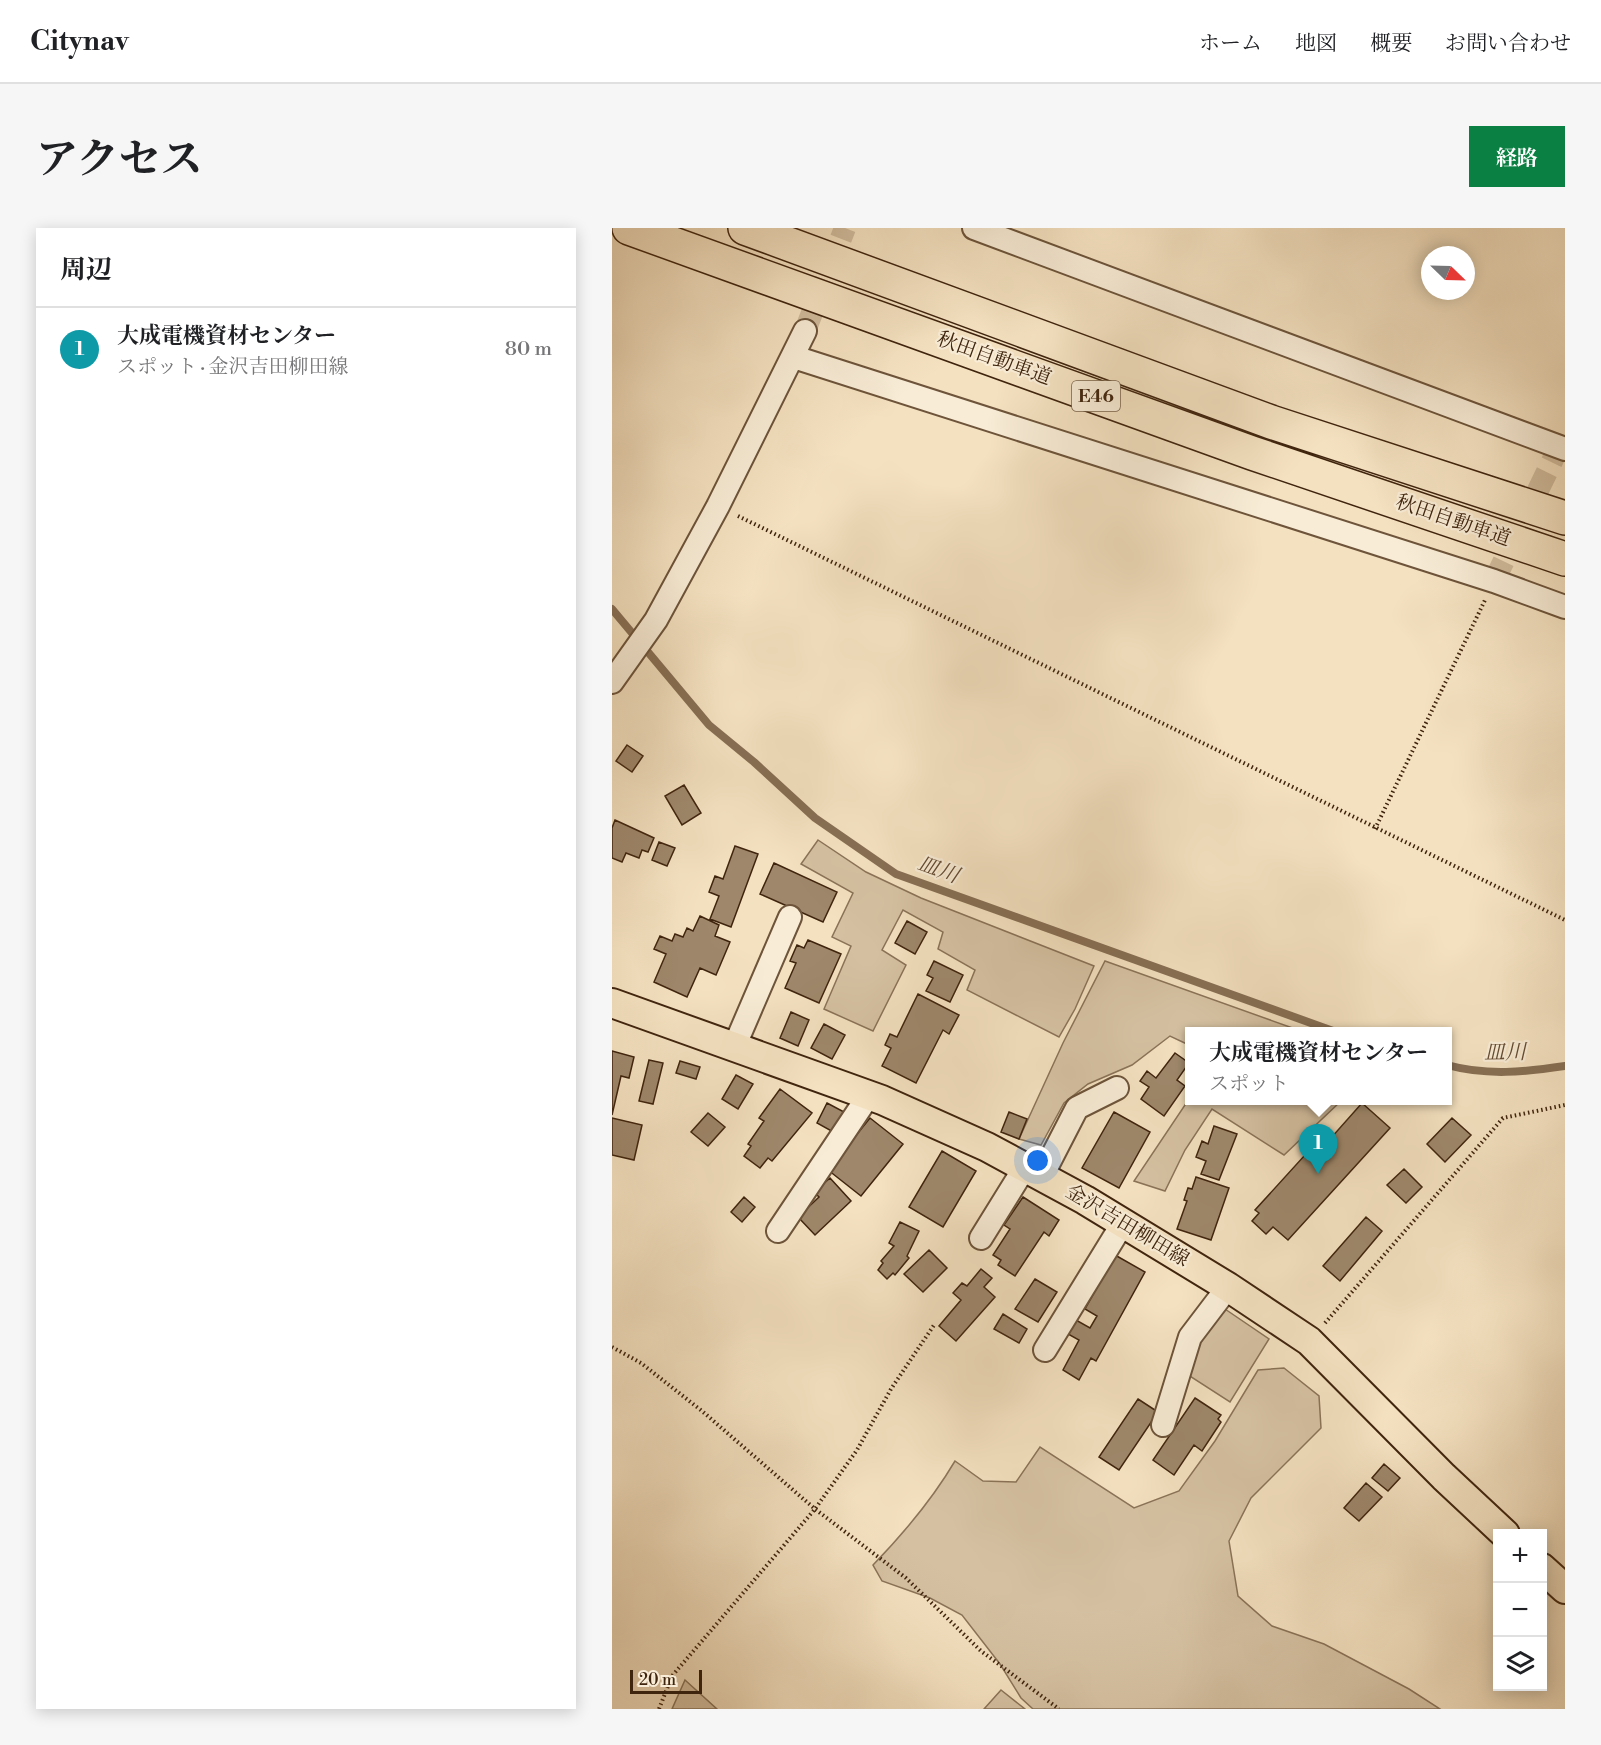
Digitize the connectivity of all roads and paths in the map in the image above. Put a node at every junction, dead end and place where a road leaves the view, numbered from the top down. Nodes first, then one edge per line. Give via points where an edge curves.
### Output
1 (629, 228) edge
2 (745, 228) edge
3 (974, 228) edge
4 (805, 331) tunnel mouth
5 (794, 357) junction
6 (1565, 449) edge
7 (718, 506) junction
8 (1565, 518) edge
9 (1565, 559) edge
10 (1494, 581) junction
11 (1565, 607) edge
12 (612, 681) edge
13 (1375, 829) junction
14 (790, 917) dead end
15 (1565, 920) edge
16 (612, 1003) edge
17 (735, 1045) junction
18 (1117, 1088) dead end
19 (869, 1095) junction
20 (1565, 1105) edge
21 (1034, 1172) junction
22 (1123, 1223) junction
23 (778, 1231) dead end
24 (981, 1238) dead end
25 (1228, 1287) junction
26 (934, 1325) dead end
27 (1309, 1341) junction
28 (612, 1347) edge
29 (1045, 1350) dead end
30 (1164, 1425) dead end
31 (815, 1509) junction
32 (1501, 1529) edge
33 (1547, 1573) edge
34 (1565, 1589) edge
35 (659, 1709) edge
36 (1059, 1709) edge

1 - 9 highway, 秋田自動車道 / E46 via 1252,453
2 - 8 highway, 秋田自動車道 / E46 via 1271,422
3 - 6 street
4 - 5 street
5 - 7 street
5 - 10 street
7 - 12 street via 656,620
7 - 13 path
10 - 11 street
10 - 13 path
13 - 15 path
14 - 17 street
16 - 17 main road, 金沢吉田柳田線
17 - 19 main road, 金沢吉田柳田線
18 - 21 street via 1077,1108
19 - 21 main road, 金沢吉田柳田線
19 - 23 street
20 - 27 path via 1503,1118
21 - 22 main road, 金沢吉田柳田線
21 - 24 street
22 - 25 main road, 金沢吉田柳田線
22 - 29 street
25 - 27 main road, 金沢吉田柳田線
25 - 30 street via 1190,1337
26 - 31 path via 891,1389 857,1450
27 - 32 main road, 金沢吉田柳田線
28 - 31 path via 641,1362
31 - 35 path via 672,1676
31 - 36 path via 906,1578 981,1651
33 - 34 main road

